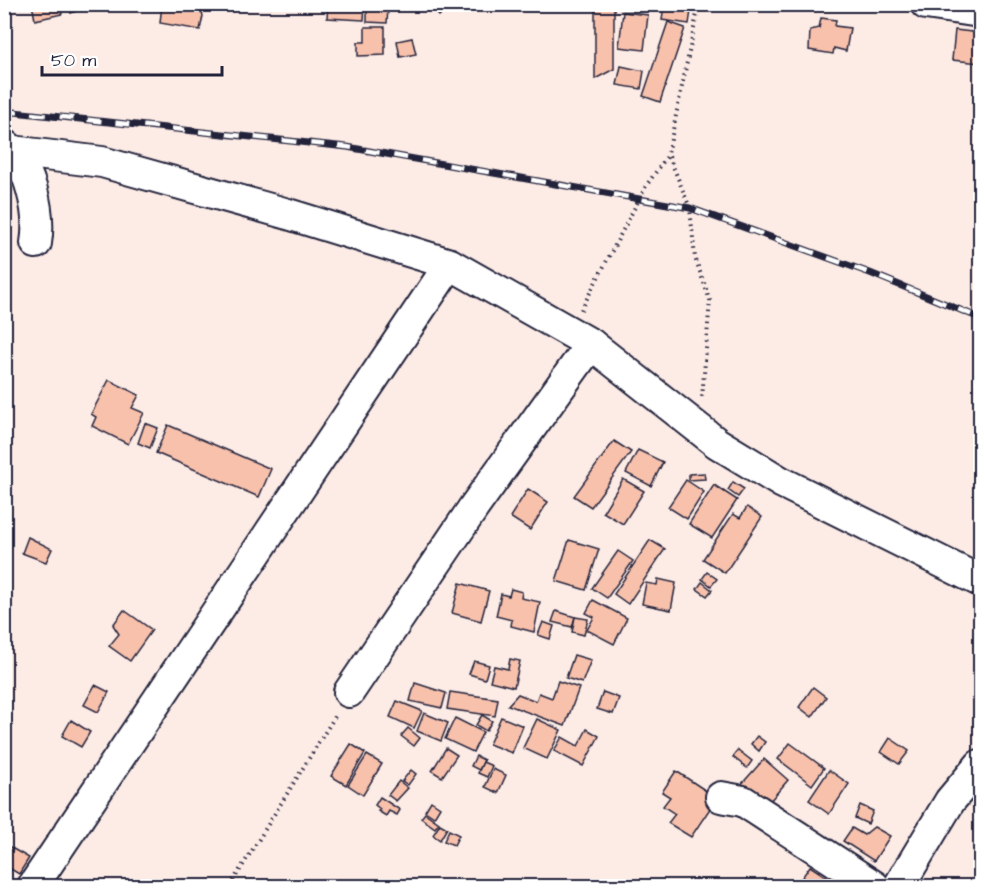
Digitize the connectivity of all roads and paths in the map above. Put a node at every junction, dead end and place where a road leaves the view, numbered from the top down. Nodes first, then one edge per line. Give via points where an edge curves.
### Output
1 (699, 4) edge
2 (926, 4) edge
3 (981, 12) edge
4 (8, 149) edge
5 (668, 154) junction
6 (36, 243) dead end
7 (450, 264) junction
8 (581, 337) junction
9 (700, 429) junction
10 (981, 581) edge
11 (349, 692) joint
12 (981, 765) edge
13 (721, 797) dead end
14 (33, 886) edge
15 (230, 886) edge
16 (874, 886) edge
17 (899, 886) edge

1 - 5 path
2 - 3 street
4 - 6 street via 35,201
4 - 7 street via 102,162
5 - 8 path via 645,186
5 - 9 path via 690,208 695,258 710,300
7 - 8 street
7 - 14 street
8 - 9 street
8 - 11 street via 474,507
9 - 10 street via 781,482
11 - 15 path
12 - 17 street via 950,801
13 - 16 street via 743,801

